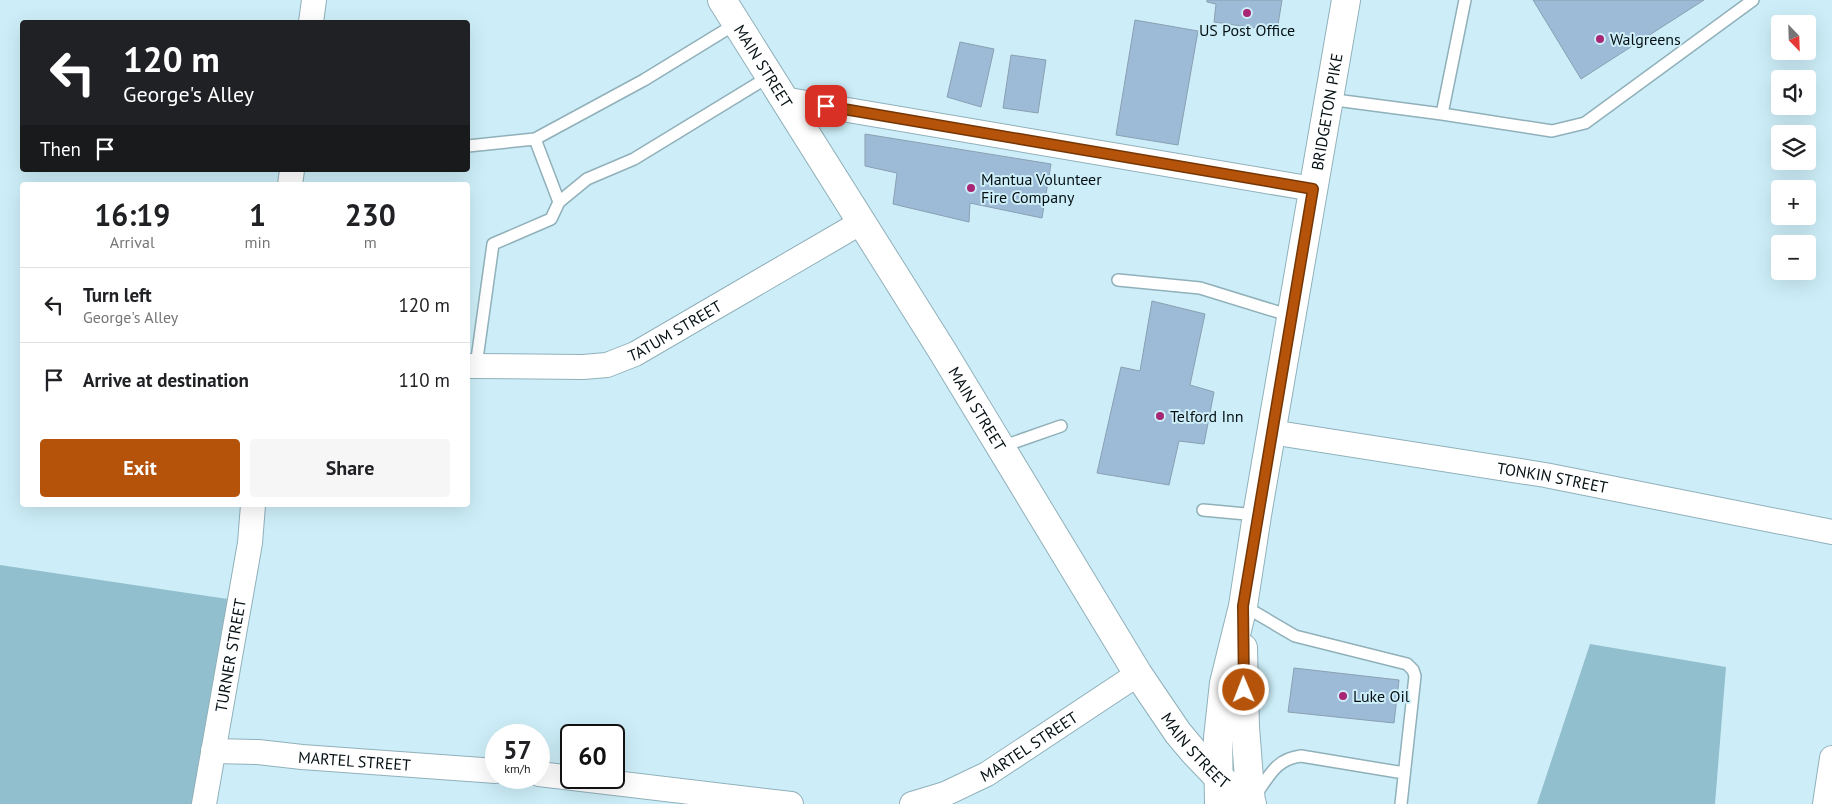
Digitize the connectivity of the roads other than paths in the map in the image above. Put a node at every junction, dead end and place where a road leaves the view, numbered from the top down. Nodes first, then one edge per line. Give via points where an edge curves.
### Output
1 (314, 0) edge
2 (722, 0) edge
3 (1346, 0) edge
4 (1465, 0) edge
5 (1752, 0) edge
6 (311, 20) edge
7 (738, 22) junction
8 (777, 87) junction
9 (1328, 99) junction
10 (1442, 114) junction
11 (535, 139) junction
12 (470, 146) edge
13 (1313, 189) junction
14 (559, 202) junction
15 (860, 223) junction
16 (1118, 280) dead end
17 (1291, 316) junction
18 (472, 366) edge
19 (1062, 426) dead end
20 (1271, 432) junction
21 (999, 448) junction
22 (253, 507) edge
23 (1202, 510) dead end
24 (1257, 515) junction
25 (1832, 532) edge
26 (1243, 606) junction
27 (1138, 674) junction
28 (213, 751) junction
29 (1832, 758) edge
30 (485, 770) edge
31 (1404, 773) junction
32 (550, 775) edge
33 (1218, 777) junction
34 (204, 804) edge
35 (791, 804) edge
36 (912, 804) edge
37 (1219, 804) edge
38 (1250, 804) edge
39 (1401, 804) edge
40 (1825, 804) edge

1 - 6 street
2 - 7 main road, MAIN STREET
3 - 9 main road, BRIDGETON PIKE
4 - 10 lane
5 - 10 lane via 1585,123 1552,131
7 - 8 main road, MAIN STREET
7 - 11 lane via 644,80
8 - 13 street
8 - 14 lane via 587,179
8 - 15 main road, MAIN STREET
9 - 10 lane
9 - 13 main road, BRIDGETON PIKE
11 - 12 lane
11 - 14 lane
13 - 17 main road, BRIDGETON PIKE
14 - 18 lane via 551,219 493,244
15 - 18 street, TATUM STREET via 635,354 607,364 583,367
15 - 21 main road, MAIN STREET via 943,352
16 - 17 lane via 1200,288
17 - 20 main road, BRIDGETON PIKE
19 - 21 lane
20 - 24 main road, BRIDGETON PIKE
20 - 25 street, TONKIN STREET via 1546,475
21 - 27 main road, MAIN STREET
22 - 28 street, TURNER STREET via 250,544
23 - 24 lane
24 - 26 main road, BRIDGETON PIKE
26 - 31 lane via 1295,636 1407,664 1413,670 1415,676
26 - 33 main road, BRIDGETON PIKE via 1224,683
26 - 38 main road, BRIDGETON PIKE
27 - 33 main road, MAIN STREET via 1178,733
27 - 36 street, MARTEL STREET via 987,774 945,794
28 - 30 street, MARTEL STREET
28 - 34 street, TURNER STREET
29 - 40 street
31 - 38 lane via 1301,756 1287,758 1280,762
31 - 39 lane
32 - 35 street
33 - 37 main road, BRIDGETON PIKE
33 - 38 main road, MAIN STREET

